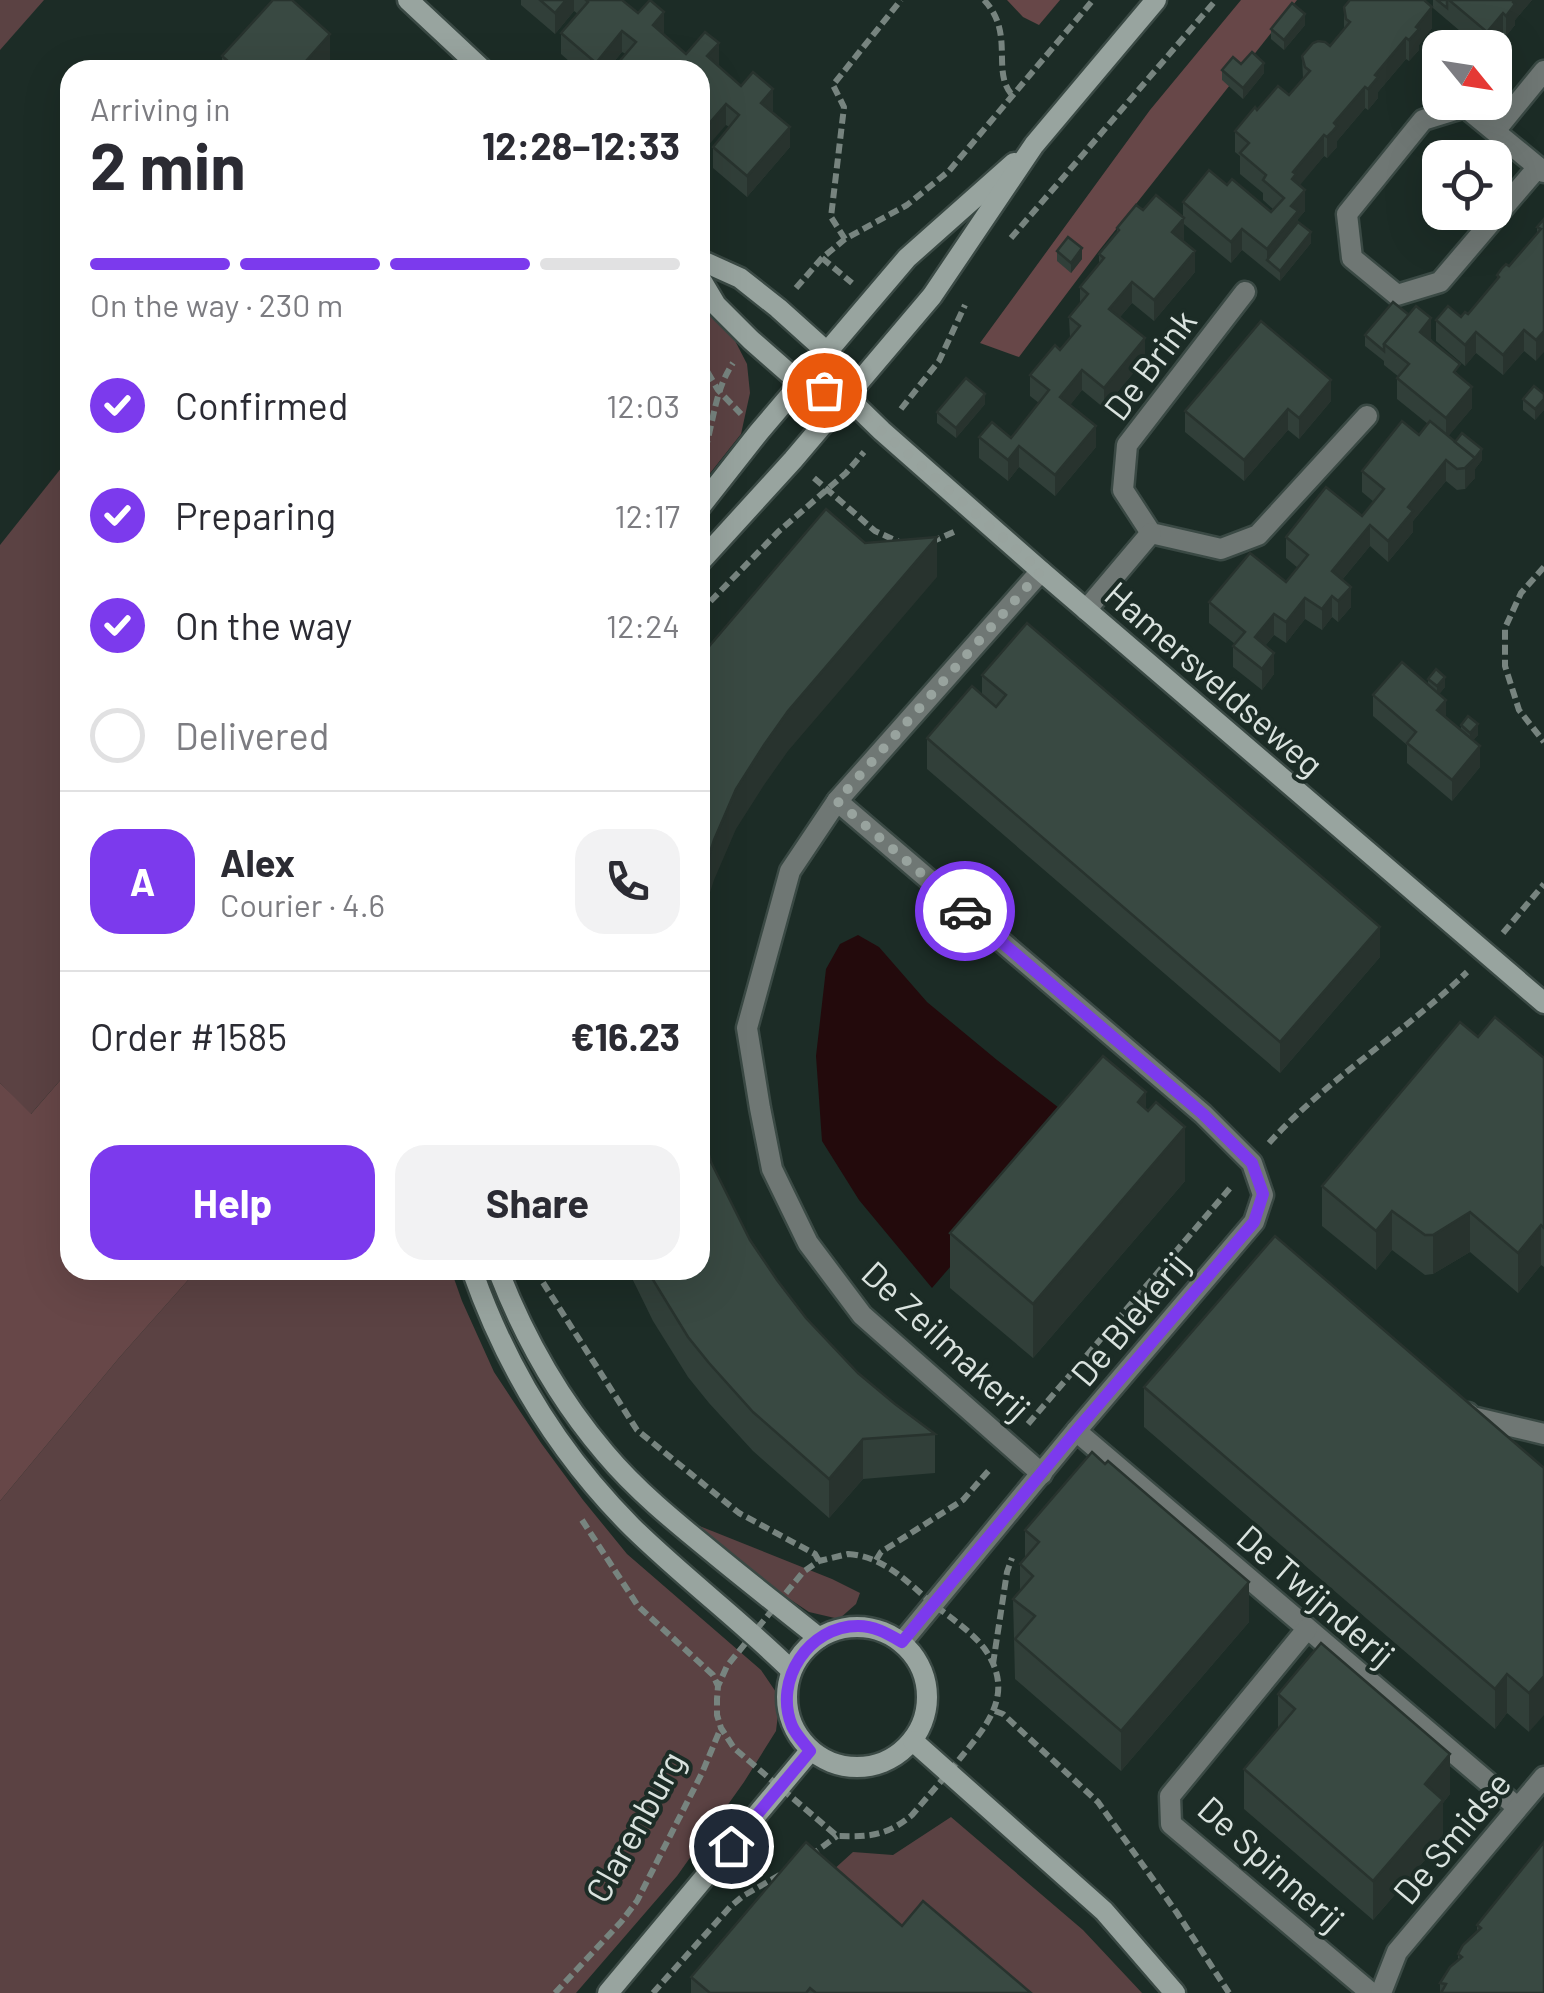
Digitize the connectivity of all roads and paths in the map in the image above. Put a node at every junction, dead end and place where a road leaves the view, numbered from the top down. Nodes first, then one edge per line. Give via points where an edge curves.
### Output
1 (408, 0) edge
2 (901, 0) edge
3 (984, 0) edge
4 (1093, 0) edge
5 (1156, 0) edge
6 (1216, 0) edge
7 (472, 60) edge
8 (1544, 71) edge
9 (1013, 96) junction
10 (1494, 131) junction
11 (1034, 145) junction
12 (1541, 169) edge
13 (845, 239) junction
14 (1003, 246) dead end
15 (710, 264) edge
16 (971, 290) dead end
17 (1245, 292) dead end
18 (710, 295) edge
19 (778, 308) junction
20 (751, 340) junction
21 (828, 352) junction
22 (710, 377) edge
23 (800, 383) junction
24 (718, 390) junction
25 (847, 397) junction
26 (1367, 416) dead end
27 (710, 430) edge
28 (882, 431) junction
29 (759, 432) junction
30 (793, 460) junction
31 (827, 490) junction
32 (710, 494) edge
33 (975, 513) junction
34 (1150, 534) junction
35 (928, 544) edge
36 (914, 545) edge
37 (710, 551) edge
38 (1544, 567) edge
39 (1041, 571) junction
40 (710, 602) edge
41 (1086, 610) junction
42 (1544, 742) edge
43 (837, 801) junction
44 (1544, 884) edge
45 (1485, 952) junction
46 (1544, 1003) edge
47 (1252, 1163) junction
48 (476, 1280) edge
49 (502, 1280) edge
50 (541, 1280) edge
51 (1457, 1404) edge
52 (1076, 1431) junction
53 (1544, 1434) edge
54 (1010, 1445) junction
55 (1042, 1474) junction
56 (1013, 1556) dead end
57 (819, 1560) dead end
58 (876, 1560) dead end
59 (1307, 1629) junction
60 (819, 1638) junction
61 (902, 1642) junction
62 (993, 1665) dead end
63 (791, 1670) junction
64 (994, 1711) dead end
65 (721, 1728) dead end
66 (913, 1741) junction
67 (810, 1751) junction
68 (1534, 1795) edge
69 (837, 1836) dead end
70 (806, 1860) edge
71 (788, 1870) edge
72 (555, 1993) edge
73 (608, 1993) edge
74 (653, 1993) edge
75 (1175, 1993) edge
76 (1229, 1993) edge
77 (1370, 1993) edge
78 (1381, 1993) edge

1 - 7 street
2 - 13 path via 833,85 844,107 831,218
3 - 9 path via 999,22 1003,80
4 - 9 path
5 - 11 street
6 - 14 path
8 - 10 street
9 - 13 path via 933,186
10 - 12 street
10 - 12 street via 1466,107 1423,120 1347,214 1352,258 1397,295 1440,282
11 - 21 street via 907,258
11 - 25 street via 932,296
13 - 19 path
15 - 19 street, Hamersveldseweg
16 - 28 path via 939,362
17 - 34 street, De Brink via 1126,445 1124,490
18 - 20 street, Hamersveldseweg
19 - 21 street, Hamersveldseweg
20 - 23 street, Hamersveldseweg
20 - 24 path
21 - 23 street
21 - 25 street, Hamersveldseweg
22 - 24 path
23 - 25 street, Hamersveldseweg
23 - 29 street
24 - 27 path
24 - 29 path
25 - 28 street, Hamersveldseweg
25 - 30 street
26 - 34 street via 1258,536 1221,550
28 - 31 path
28 - 33 street, Hamersveldseweg
29 - 32 street
30 - 31 path
30 - 37 street
31 - 36 path via 886,538
31 - 40 path
33 - 35 path
33 - 39 street, Hamersveldseweg
34 - 41 street
38 - 42 path via 1520,594 1505,628 1505,666 1519,710
39 - 41 street, Hamersveldseweg
39 - 43 street, De Zeilmakerij
41 - 45 street, Hamersveldseweg
43 - 47 street
43 - 54 street, De Zeilmakerij via 790,871 747,1028 772,1169 808,1243 862,1315
44 - 45 path
45 - 46 street, Hamersveldseweg
45 - 47 path via 1318,1093
47 - 52 street, De Blekerij via 1263,1194 1261,1228
47 - 54 path
48 - 63 street via 510,1359 578,1467 632,1527
49 - 60 street via 544,1367 608,1456 682,1528
50 - 57 path via 637,1430 739,1513
51 - 53 street via 1472,1417
52 - 55 street, De Blekerij
52 - 59 street, De Twijnderij
54 - 55 street, De Zeilmakerij
54 - 58 path via 963,1500
55 - 61 street, De Blekerij
56 - 62 path
59 - 68 street, De Twijnderij
59 - 77 street, De Spinnerij via 1170,1796 1171,1824
60 - 61 street via 861,1626
60 - 63 street
61 - 66 street via 920,1662 928,1689 926,1717
63 - 67 street via 786,1699 792,1728
64 - 76 path via 1098,1802
65 - 72 path, Clarenburg via 636,1901
66 - 67 street via 892,1760 864,1768 836,1765
66 - 75 street via 1104,1911
67 - 73 street, Clarenburg
68 - 78 street, De Smidse via 1397,1952
69 - 70 path
71 - 74 path via 743,1896

